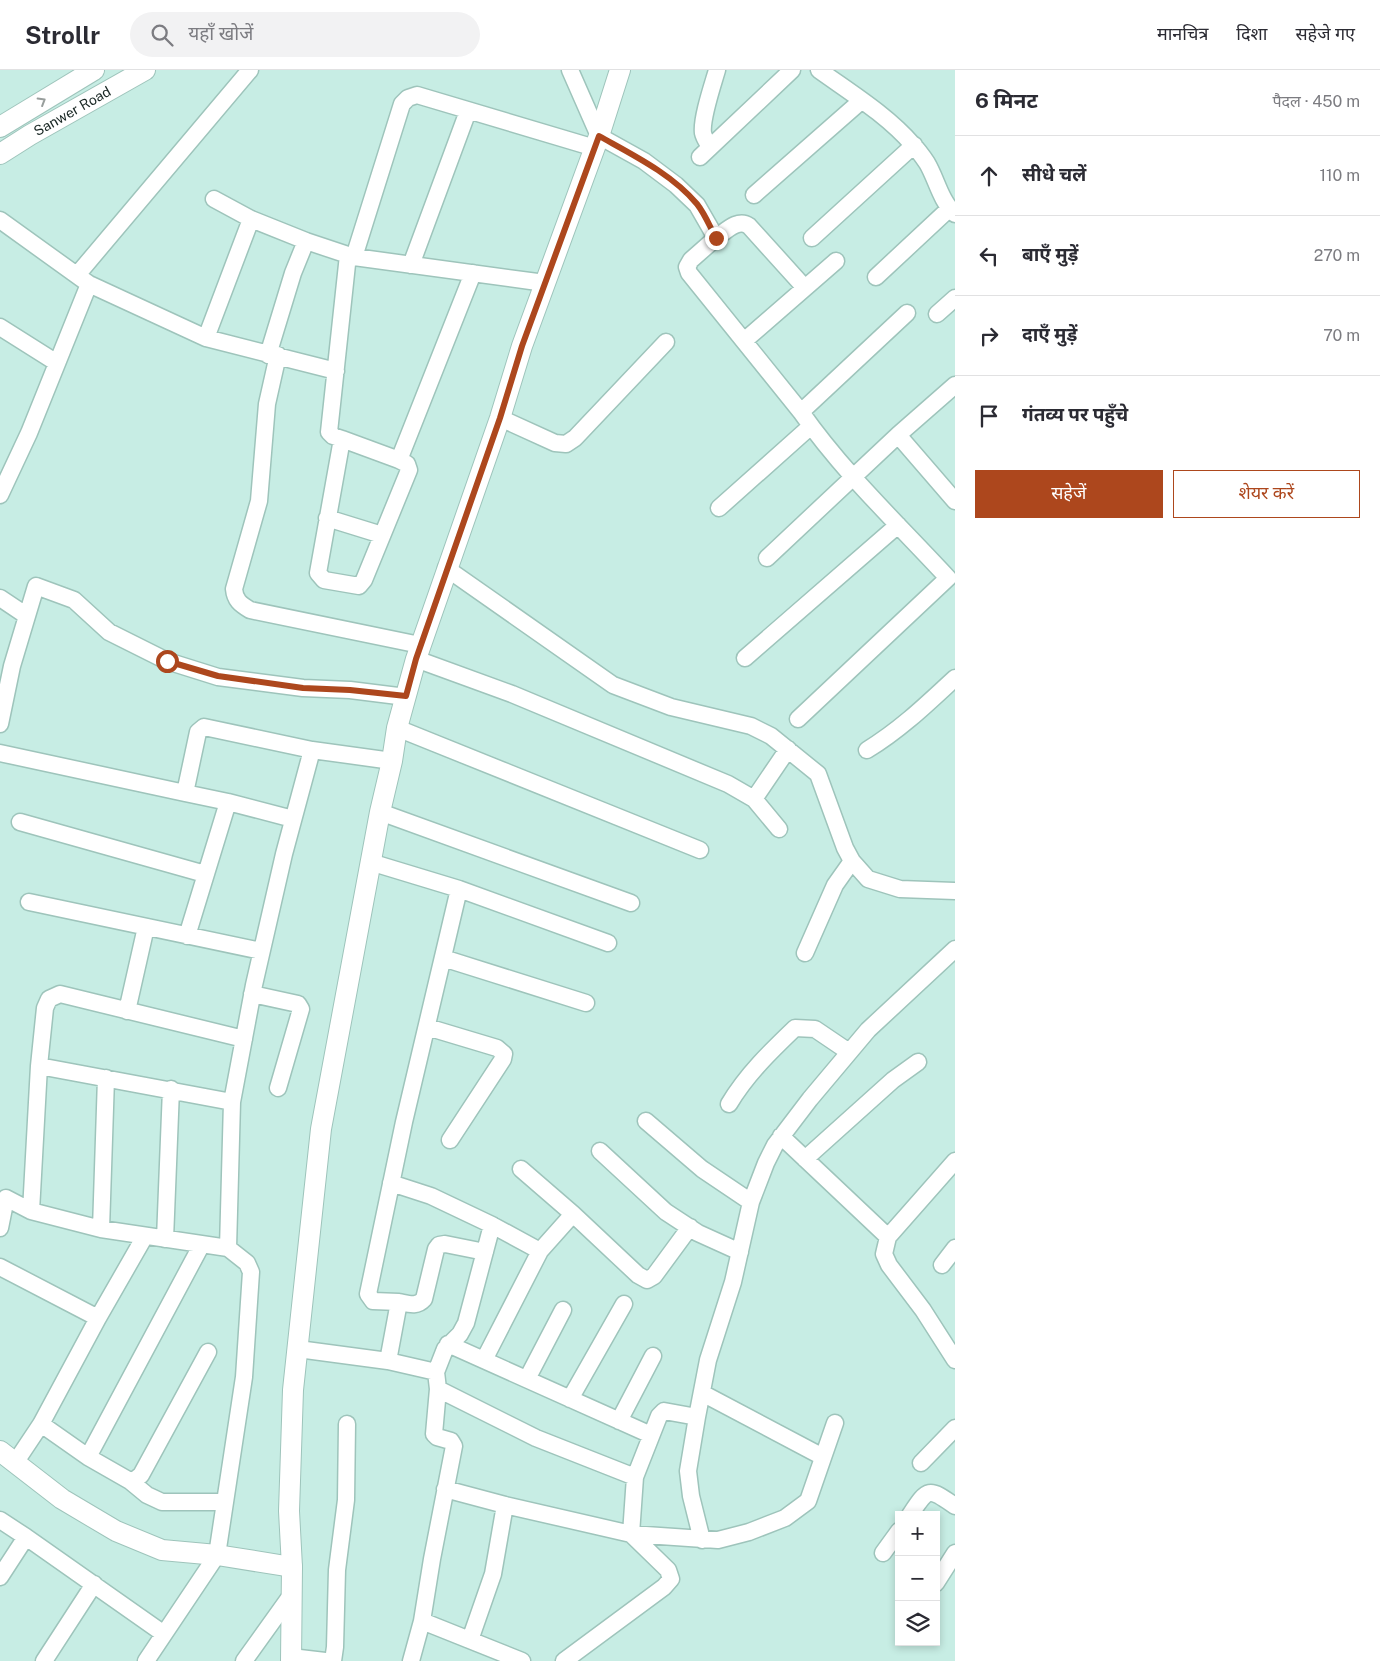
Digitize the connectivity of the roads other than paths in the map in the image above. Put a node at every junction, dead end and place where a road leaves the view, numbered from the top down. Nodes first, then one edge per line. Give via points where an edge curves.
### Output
1 (94, 70) edge
2 (145, 70) edge
3 (250, 70) edge
4 (571, 70) edge
5 (620, 70) edge
6 (717, 70) edge
7 (792, 70) edge
8 (819, 70) edge
9 (861, 101) junction
10 (468, 111) junction
11 (0, 126) edge
12 (597, 142) junction
13 (914, 145) junction
14 (5, 151) edge
15 (754, 195) dead end
16 (214, 199) dead end
17 (952, 211) edge
18 (251, 218) junction
19 (0, 220) edge
20 (716, 238) junction
21 (812, 238) dead end
22 (306, 241) junction
23 (351, 256) junction
24 (836, 261) dead end
25 (411, 265) junction
26 (472, 273) junction
27 (876, 277) dead end
28 (83, 280) junction
29 (545, 283) junction
30 (805, 288) junction
31 (955, 298) edge
32 (907, 313) dead end
33 (937, 314) dead end
34 (0, 327) edge
35 (206, 338) junction
36 (744, 341) junction
37 (666, 342) dead end
38 (273, 355) junction
39 (57, 363) junction
40 (336, 371) junction
41 (955, 385) edge
42 (801, 412) junction
43 (500, 418) junction
44 (811, 426) junction
45 (898, 435) junction
46 (342, 439) junction
47 (400, 460) junction
48 (4, 474) edge
49 (853, 477) junction
50 (952, 491) edge
51 (0, 495) edge
52 (720, 508) dead end
53 (327, 518) junction
54 (898, 525) junction
55 (382, 535) junction
56 (767, 558) dead end
57 (446, 568) junction
58 (953, 578) edge
59 (0, 598) edge
60 (27, 616) junction
61 (418, 652) junction
62 (746, 658) dead end
63 (955, 678) edge
64 (406, 696) junction
65 (798, 719) dead end
66 (0, 724) edge
67 (397, 728) junction
68 (788, 749) junction
69 (312, 750) junction
70 (866, 750) dead end
71 (0, 753) edge
72 (392, 761) junction
73 (185, 793) junction
74 (754, 799) junction
75 (228, 802) junction
76 (380, 812) junction
77 (293, 819) junction
78 (20, 822) dead end
79 (779, 829) dead end
80 (700, 850) dead end
81 (848, 854) junction
82 (370, 862) junction
83 (205, 874) junction
84 (459, 889) junction
85 (955, 891) edge
86 (29, 902) dead end
87 (631, 903) dead end
88 (146, 927) junction
89 (188, 936) junction
90 (608, 943) dead end
91 (955, 949) edge
92 (261, 952) junction
93 (805, 953) dead end
94 (443, 958) junction
95 (252, 994) junction
96 (586, 1003) dead end
97 (127, 1011) junction
98 (427, 1027) junction
99 (244, 1039) junction
100 (849, 1052) junction
101 (918, 1062) dead end
102 (39, 1066) junction
103 (106, 1078) junction
104 (278, 1088) dead end
105 (171, 1090) junction
106 (232, 1102) junction
107 (729, 1104) dead end
108 (646, 1121) dead end
109 (450, 1140) dead end
110 (778, 1140) junction
111 (600, 1151) dead end
112 (805, 1159) junction
113 (955, 1161) edge
114 (521, 1169) dead end
115 (391, 1183) junction
116 (3, 1195) edge
117 (751, 1202) junction
118 (31, 1211) junction
119 (573, 1214) junction
120 (492, 1225) junction
121 (0, 1228) edge
122 (690, 1228) junction
123 (101, 1229) junction
124 (145, 1236) junction
125 (888, 1237) junction
126 (165, 1239) junction
127 (202, 1244) junction
128 (228, 1248) junction
129 (955, 1248) edge
130 (540, 1251) junction
131 (484, 1252) junction
132 (740, 1252) junction
133 (942, 1265) dead end
134 (0, 1267) edge
135 (400, 1302) junction
136 (624, 1304) dead end
137 (563, 1310) dead end
138 (98, 1318) junction
139 (448, 1344) junction
140 (298, 1349) junction
141 (208, 1352) dead end
142 (653, 1356) dead end
143 (484, 1360) junction
144 (955, 1360) edge
145 (388, 1361) junction
146 (436, 1372) junction
147 (527, 1379) junction
148 (438, 1389) junction
149 (702, 1393) junction
150 (570, 1399) junction
151 (697, 1417) junction
152 (619, 1421) junction
153 (835, 1423) dead end
154 (41, 1424) junction
155 (347, 1424) dead end
156 (955, 1428) edge
157 (651, 1436) junction
158 (7, 1457) edge
159 (88, 1457) junction
160 (823, 1457) junction
161 (921, 1463) dead end
162 (635, 1477) junction
163 (130, 1482) junction
164 (445, 1489) junction
165 (225, 1502) junction
166 (505, 1505) junction
167 (955, 1506) edge
168 (913, 1511) edge
169 (0, 1520) edge
170 (631, 1534) junction
171 (895, 1536) edge
172 (26, 1537) junction
173 (702, 1540) junction
174 (884, 1552) dead end
175 (955, 1553) edge
176 (216, 1555) junction
177 (292, 1567) junction
178 (0, 1577) edge
179 (940, 1577) edge
180 (94, 1584) junction
181 (292, 1594) junction
182 (422, 1621) junction
183 (164, 1634) junction
184 (470, 1640) junction
185 (291, 1659) edge
186 (44, 1661) edge
187 (146, 1661) edge
188 (244, 1661) edge
189 (325, 1661) edge
190 (332, 1661) edge
191 (410, 1661) edge
192 (522, 1661) edge
193 (564, 1661) edge

11 -> 1 street, Sanwer Road
2 - 14 street, Sanwer Road
3 - 28 street
4 - 12 street
5 - 12 street
6 - 7 street via 703,122 705,152
8 - 9 street
9 - 13 street
9 - 15 street
10 - 12 street
10 - 23 street via 417,95 402,104
10 - 25 street
11 - 14 street
12 - 20 street via 644,161 676,184 697,205
12 - 29 street
13 - 17 street
13 - 21 street
16 - 18 street
17 - 27 street
18 - 22 street
18 - 35 street
19 - 28 street
20 - 30 street via 738,223 750,226
20 - 36 street via 687,266 689,273
22 - 23 street
22 - 38 street via 293,273
23 - 25 street
23 - 40 street
24 - 30 street
25 - 26 street
26 - 29 street
26 - 47 street
28 - 35 street
28 - 39 street
29 - 43 street
30 - 36 street
31 - 33 street
32 - 42 street
34 - 39 street
35 - 38 street
36 - 42 street
37 - 43 street via 566,444 555,443
38 - 40 street
38 - 61 street via 259,501 234,597 250,610
39 - 48 street via 29,433
40 - 46 street via 329,429 333,436
41 - 45 street
42 - 44 street
43 - 57 street
44 - 49 street
44 - 52 street
45 - 49 street
45 - 50 street
46 - 47 street
46 - 53 street
47 - 55 street via 407,464 409,470
48 - 51 street
49 - 54 street
49 - 56 street
53 - 55 street
53 - 55 street via 318,570 324,580 362,584
54 - 58 street
54 - 62 street
57 - 61 street
57 - 68 street via 613,685 671,707 750,726
58 - 65 street
59 - 60 street
60 - 64 street via 36,586 74,600 109,632 167,661 218,676 303,688
60 - 66 street
61 - 64 street
61 - 74 street via 728,784
63 - 70 street via 888,738
64 - 67 street
67 - 72 street
67 - 80 street
68 - 74 street
68 - 81 street via 818,774
69 - 72 street
69 - 73 street via 204,727 198,732
69 - 77 street
71 - 73 street
72 - 76 street
73 - 75 street
74 - 79 street
75 - 77 street
75 - 83 street
76 - 82 street
76 - 87 street
77 - 92 street
78 - 83 street
81 - 85 street via 868,879 900,889
81 - 93 street
82 - 84 street
82 - 140 street via 321,1129
83 - 89 street
84 - 90 street
84 - 94 street
86 - 88 street
88 - 89 street
88 - 97 street
89 - 92 street
91 - 100 street via 868,1030
92 - 95 street
94 - 96 street
94 - 98 street
95 - 99 street
95 - 104 street via 298,1004 301,1009
97 - 99 street
97 - 102 street via 60,994 49,999 45,1008
98 - 109 street via 497,1048 504,1054
98 - 115 street
99 - 106 street
100 - 107 street via 815,1029 795,1028 761,1060
100 - 110 street
101 - 112 street via 893,1080
102 - 103 street
102 - 118 street
103 - 105 street
103 - 123 street
105 - 106 street
105 - 126 street
106 - 128 street
108 - 117 street via 702,1169
110 - 112 street
110 - 117 street
111 - 122 street via 666,1212
112 - 125 street
113 - 125 street
114 - 119 street
115 - 120 street via 431,1196
115 - 135 street via 368,1294 373,1301
116 - 118 street
116 - 121 street
117 - 132 street
118 - 123 street
119 - 122 street via 647,1280 654,1276
119 - 130 street
120 - 130 street
120 - 131 street
122 - 132 street
123 - 124 street
124 - 126 street
124 - 138 street
125 - 144 street via 884,1254 889,1265
126 - 127 street
127 - 128 street
127 - 159 street
128 - 165 street via 247,1263 251,1272 244,1377
129 - 133 street
130 - 143 street
131 - 135 street via 439,1245 424,1299 416,1305
131 - 139 street via 466,1323 460,1334
132 - 149 street via 708,1360
134 - 138 street
135 - 145 street
136 - 150 street
137 - 147 street
138 - 154 street
139 - 143 street
139 - 146 street
140 - 145 street
140 - 177 street via 293,1390 289,1511
141 - 163 street via 141,1475
142 - 152 street
143 - 147 street
145 - 146 street
146 - 148 street
147 - 150 street
148 - 162 street via 536,1438
148 - 164 street via 434,1434 451,1441 454,1446
149 - 151 street
149 - 160 street
150 - 152 street
151 - 157 street via 664,1412
151 - 173 street via 688,1471
152 - 157 street
153 - 160 street
154 - 158 street
154 - 159 street
155 - 190 street via 346,1500
156 - 161 street
157 - 162 street
158 - 176 street via 62,1499 116,1531 162,1550
159 - 163 street
160 - 173 street via 808,1501 785,1518 749,1532 718,1540
162 - 170 street
163 - 165 street via 162,1502
164 - 166 street
164 - 182 street
165 - 176 street
166 - 170 street
166 - 184 street via 493,1574
167 - 168 street via 931,1492 925,1494
169 - 172 street
170 - 173 street
170 - 193 street via 668,1570 671,1579
171 - 174 street
172 - 178 street
172 - 180 street
175 - 179 street
176 - 177 street
176 - 183 street
177 - 181 street
180 - 183 street
180 - 186 street
181 - 185 street
181 - 188 street
182 - 184 street
182 - 191 street
183 - 187 street
184 - 192 street
185 - 189 street

